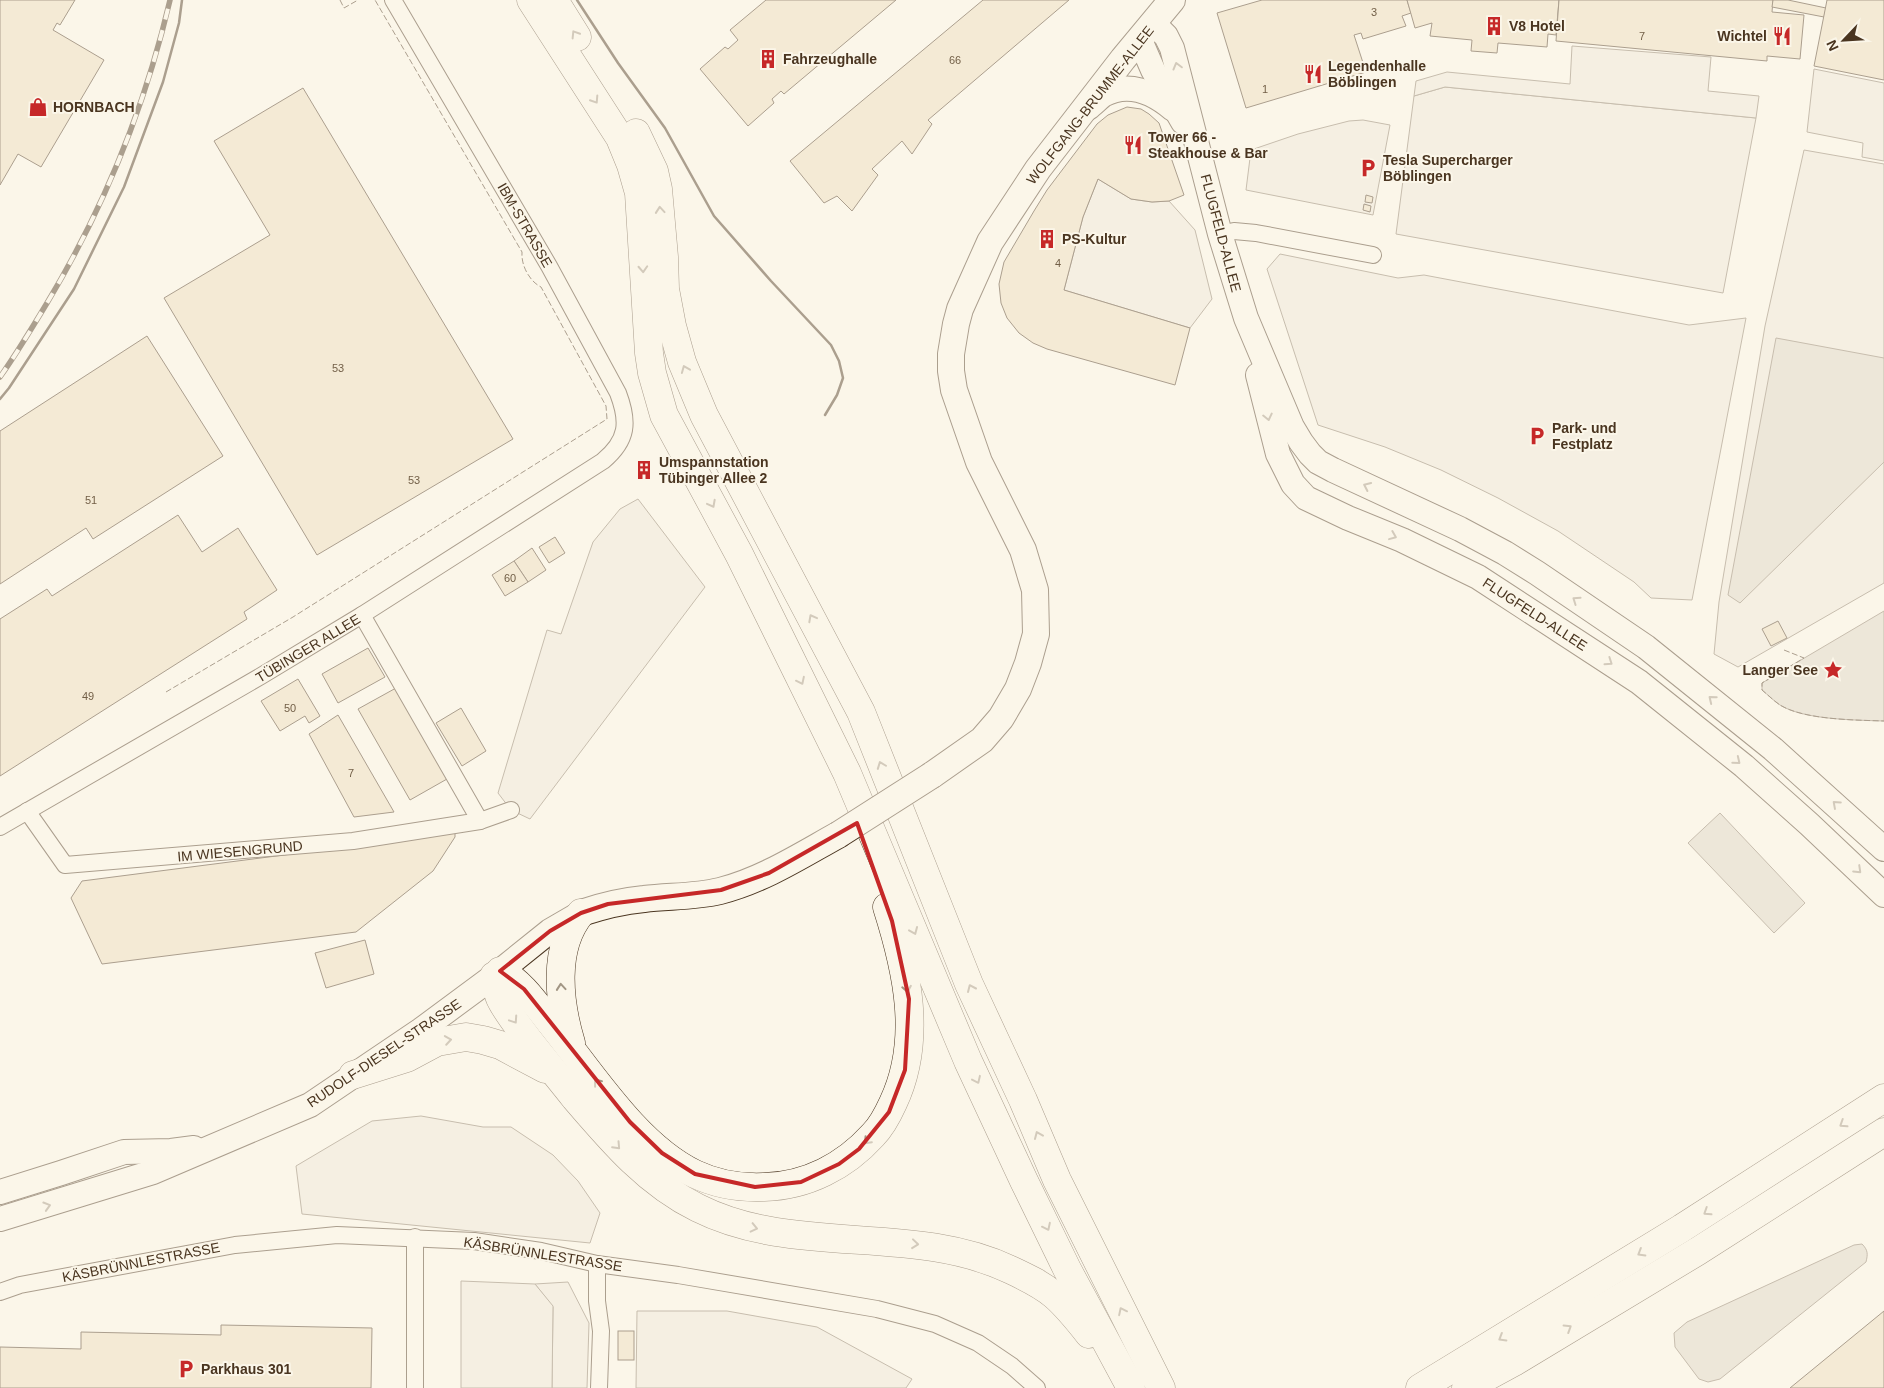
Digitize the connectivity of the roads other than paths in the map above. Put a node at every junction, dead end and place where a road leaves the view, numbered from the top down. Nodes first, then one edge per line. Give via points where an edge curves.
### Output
1 (393, 0) edge
2 (531, 0) edge
3 (554, 0) edge
4 (1172, 0) edge
5 (1147, 31) junction
6 (1178, 114) junction
7 (1079, 116) junction
8 (1198, 147) junction
9 (1220, 234) junction
10 (1373, 255) dead end
11 (1246, 318) junction
12 (609, 456) joint
13 (362, 615) junction
14 (847, 773) junction
15 (511, 810) dead end
16 (27, 811) junction
17 (480, 821) junction
18 (0, 827) edge
19 (1884, 849) edge
20 (1884, 895) edge
21 (581, 913) junction
22 (497, 974) junction
23 (574, 1052) junction
24 (354, 1075) junction
25 (557, 1076) junction
26 (1884, 1098) edge
27 (1884, 1132) edge
28 (230, 1140) junction
29 (1884, 1148) edge
30 (0, 1192) edge
31 (0, 1219) edge
32 (415, 1237) junction
33 (1698, 1250) junction
34 (598, 1264) junction
35 (0, 1292) edge
36 (1143, 1355) junction
37 (415, 1388) edge
38 (599, 1388) edge
39 (1037, 1388) edge
40 (1127, 1388) edge
41 (1131, 1388) edge
42 (1161, 1388) edge
43 (1169, 1388) edge
44 (1420, 1388) edge
45 (1466, 1388) edge

1 - 12 street, IBM-STRASSE via 549,266 618,393 626,422 623,438
2 -> 14 highway via 620,138 632,164 639,193 649,353 664,415 739,554
36 -> 3 highway via 1058,1180 969,984 861,712 704,415 682,362 672,326 665,289 654,171 635,130
4 - 5 main road, WOLFGANG-BRUMME-ALLEE
5 - 6 main road, FLUGFELD-ALLEE via 1153,70
5 - 7 main road, WOLFGANG-BRUMME-ALLEE
8 -> 5 main road, FLUGFELD-ALLEE via 1172,48 1166,36
6 - 7 main road via 1159,97 1128,88 1103,95
6 - 8 main road, FLUGFELD-ALLEE
7 - 21 main road, WOLFGANG-BRUMME-ALLEE, bridge via 1038,169 990,242 960,309 953,340 951,371 960,409 979,462 1023,550 1035,590 1036,634 1018,689 1001,718 982,740 932,775 769,874 688,897 608,904
8 - 9 main road, FLUGFELD-ALLEE
9 - 10 street via 1234,231 1256,233
9 - 11 main road, FLUGFELD-ALLEE
19 -> 11 main road, FLUGFELD-ALLEE via 1774,749 1646,647 1537,572 1460,529 1318,462 1292,427
11 -> 20 main road, FLUGFELD-ALLEE via 1278,454 1293,484 1306,498 1478,577 1639,682 1744,766
12 - 13 street, TÜBINGER ALLEE
13 - 16 street, TÜBINGER ALLEE
13 - 17 street
14 -> 23 highway via 847,802 865,842 886,904 899,946 909,999 909,1048 899,1090 889,1112 865,1144 839,1164 801,1182 775,1187 717,1182 695,1174 662,1153 614,1105
14 -> 41 highway via 968,1061 1067,1269
15 - 17 street, IM WIESENGRUND
16 - 17 street, IM WIESENGRUND via 64,865 354,841
16 - 18 street, TÜBINGER ALLEE
21 - 22 main road, RUDOLF-DIESEL-STRASSE via 550,931
23 -> 21 highway via 565,1023 561,965 570,930
22 - 23 highway via 524,989
22 - 24 main road, RUDOLF-DIESEL-STRASSE
22 -> 25 highway via 499,997 503,1004
24 -> 25 highway via 407,1058 437,1042 466,1037 500,1045
24 - 28 main road, RUDOLF-DIESEL-STRASSE via 310,1105
25 -> 40 highway via 635,1164 656,1183 698,1208 739,1224 786,1234 915,1244 964,1252 1038,1283 1074,1316
26 -> 44 highway via 1682,1228
27 - 33 highway
28 - 30 main road via 186,1149 124,1152
31 -> 28 main road, RUDOLF-DIESEL-STRASSE via 153,1172
29 - 33 highway
32 - 34 street, KÄSBRÜNNLESTRASSE via 484,1242
32 - 35 street, KÄSBRÜNNLESTRASSE via 337,1235 235,1245 20,1285
32 - 37 street
45 -> 33 highway
34 - 38 street
34 - 39 street, KÄSBRÜNNLESTRASSE via 867,1308 934,1324 978,1343
36 - 42 highway
36 - 43 highway

